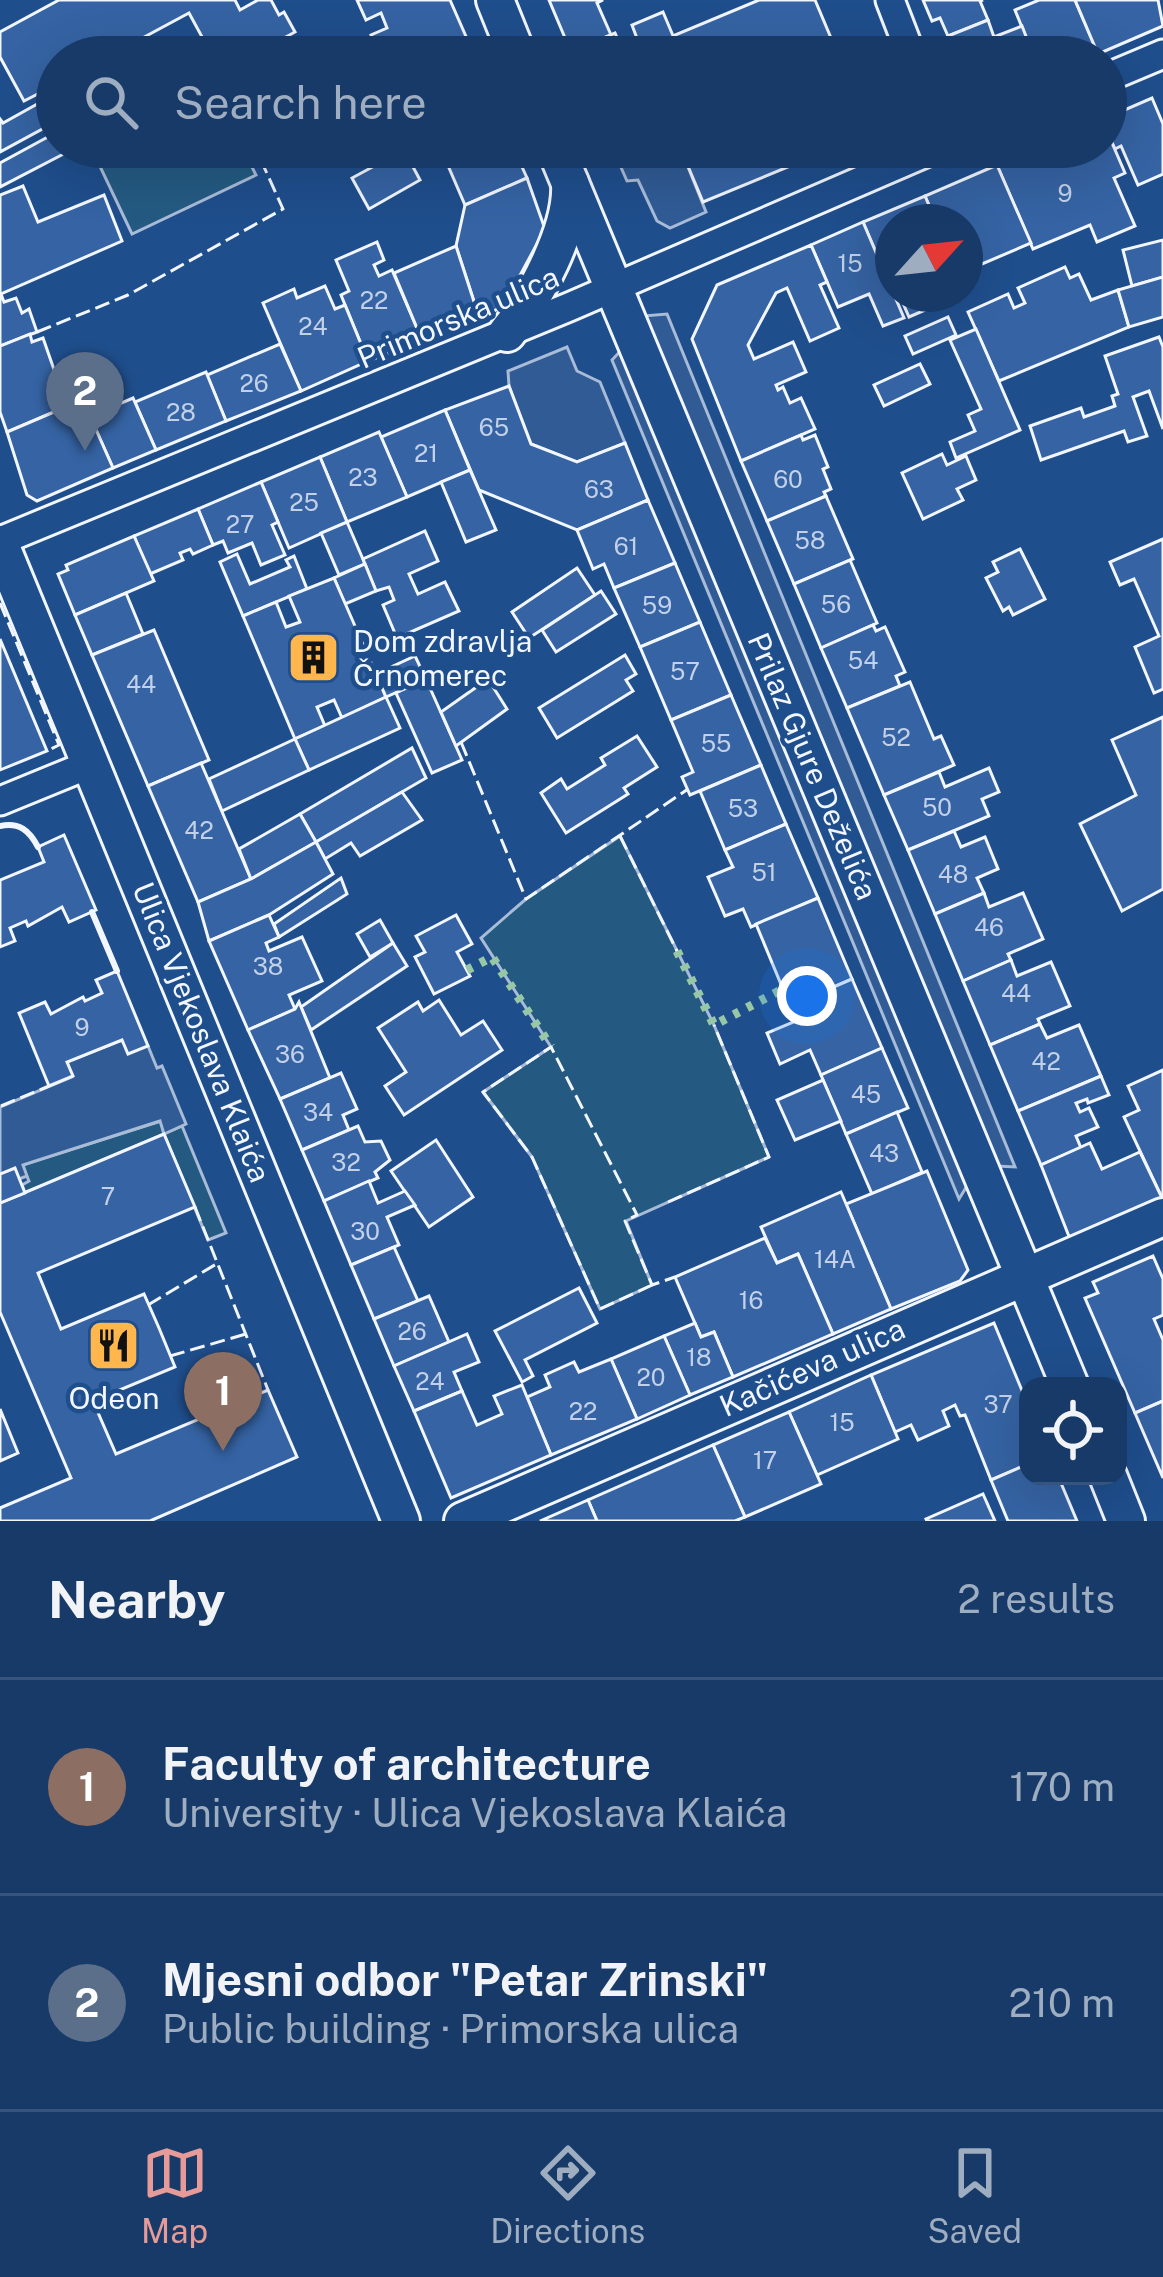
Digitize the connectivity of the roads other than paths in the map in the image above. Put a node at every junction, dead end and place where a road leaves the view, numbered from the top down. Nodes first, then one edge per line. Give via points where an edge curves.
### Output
1 (495, 0) edge
2 (890, 0) edge
3 (510, 36) edge
4 (904, 36) edge
5 (1163, 54) edge
6 (1127, 69) edge
7 (564, 168) edge
8 (890, 168) edge
9 (570, 183) junction
10 (613, 286) junction
11 (507, 333) junction
12 (0, 543) edge
13 (93, 763) junction
14 (0, 801) edge
15 (1163, 1217) edge
16 (1025, 1276) junction
17 (1066, 1377) edge
18 (1112, 1485) edge
19 (401, 1521) edge
20 (463, 1521) edge
21 (1126, 1521) edge

1 - 3 street
2 - 4 street
5 - 6 street
7 - 9 street, Prilaz Gjure Deželića
8 - 10 street, Primorska ulica
9 - 10 street, Prilaz Gjure Deželića
9 - 11 street via 545,269
10 - 11 street, Primorska ulica
10 - 16 street, Prilaz Gjure Deželića
11 - 12 street, Primorska ulica
12 - 13 street, Ulica Vjekoslava Klaića
13 - 14 street
13 - 19 street, Ulica Vjekoslava Klaića
15 - 16 street, Kačićeva ulica
16 - 17 street, Prilaz Gjure Deželića
16 - 20 street, Kačićeva ulica
18 - 21 street

